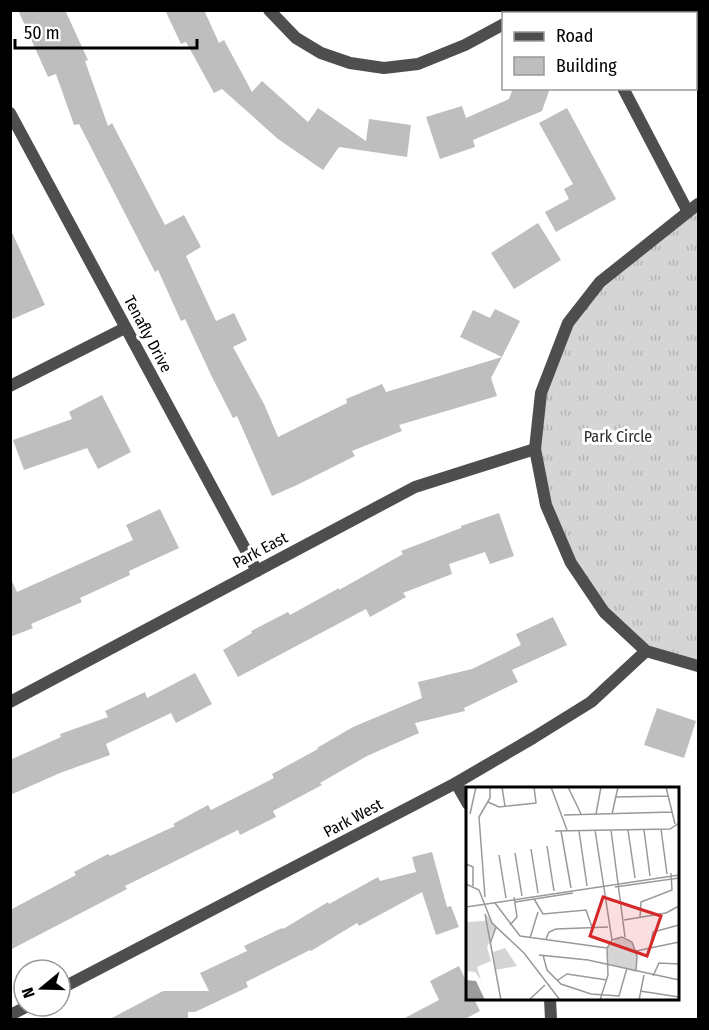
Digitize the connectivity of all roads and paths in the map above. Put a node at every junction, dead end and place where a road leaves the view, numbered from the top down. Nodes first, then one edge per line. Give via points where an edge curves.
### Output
1 (269, 10) edge
2 (502, 25) edge
3 (624, 90) edge
4 (10, 113) edge
5 (694, 208) edge
6 (125, 328) junction
7 (10, 386) edge
8 (535, 449) junction
9 (256, 571) junction
10 (646, 651) junction
11 (699, 666) edge
12 (10, 702) edge
13 (456, 783) junction
14 (466, 800) edge
15 (72, 983) edge
16 (550, 1000) edge
17 (551, 1020) edge

1 - 2 street via 296,38 321,53 350,63 384,68 418,64
3 - 5 street
4 - 6 street, Tenafly Drive
5 - 8 street via 600,282 568,323 541,393
6 - 7 street
6 - 9 street, Tenafly Drive
8 - 9 street, Park East via 415,487
8 - 10 street via 546,505 571,563 604,612
9 - 12 street, Park East
10 - 11 street
10 - 13 street, Park West via 591,702
13 - 14 street
13 - 15 street, Park West
16 - 17 street

